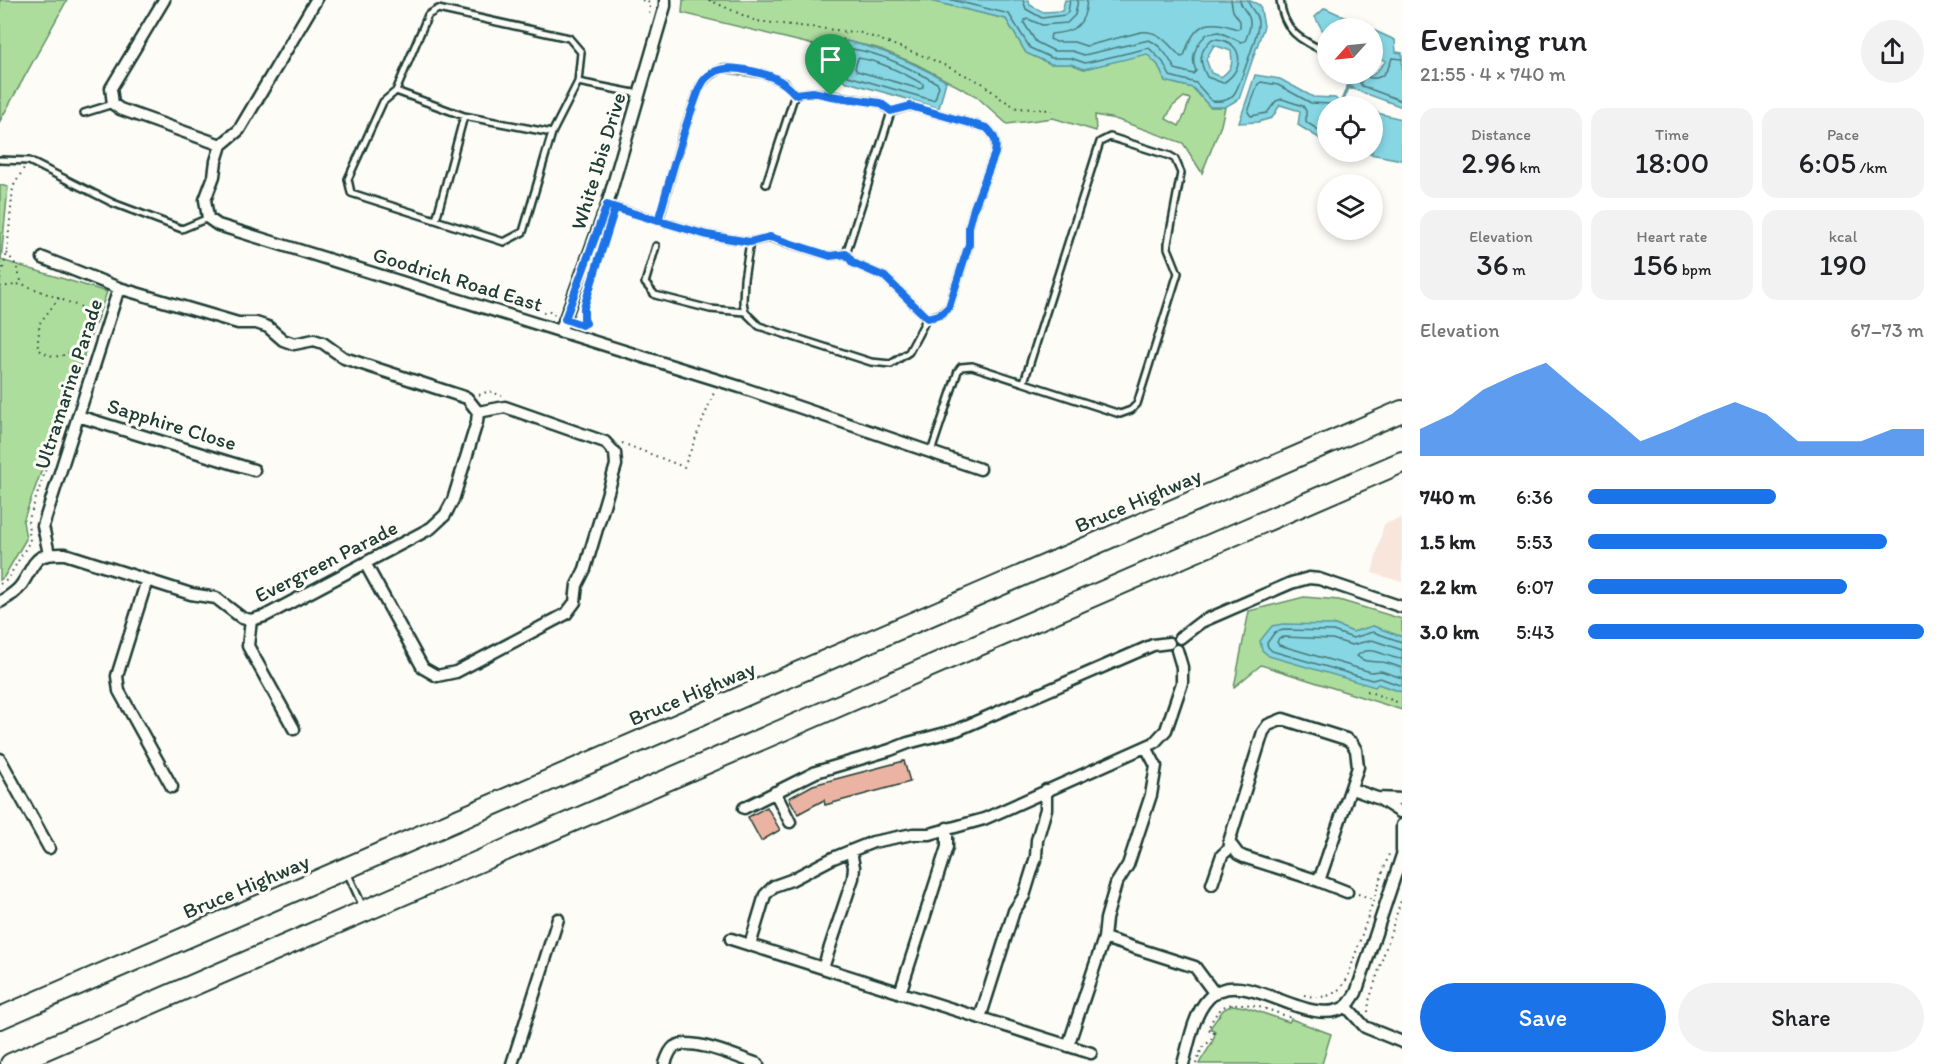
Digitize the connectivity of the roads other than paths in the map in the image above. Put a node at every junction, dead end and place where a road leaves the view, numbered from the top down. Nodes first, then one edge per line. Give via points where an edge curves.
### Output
1 (164, 0) edge
2 (315, 0) edge
3 (665, 0) edge
4 (1280, 0) edge
5 (1317, 48) edge
6 (578, 82) junction
7 (396, 91) junction
8 (639, 94) junction
9 (795, 94) junction
10 (113, 104) junction
11 (891, 111) junction
12 (84, 113) dead end
13 (464, 116) junction
14 (552, 133) junction
15 (221, 145) junction
16 (0, 160) edge
17 (766, 184) dead end
18 (607, 205) junction
19 (208, 218) junction
20 (436, 220) junction
21 (658, 221) junction
22 (750, 242) junction
23 (656, 246) dead end
24 (846, 254) junction
25 (43, 258) dead end
26 (119, 288) junction
27 (745, 312) junction
28 (927, 318) junction
29 (560, 332) junction
30 (1024, 382) junction
31 (1402, 411) edge
32 (478, 412) junction
33 (78, 416) junction
34 (931, 452) junction
35 (1402, 462) edge
36 (980, 469) dead end
37 (254, 470) dead end
38 (49, 554) junction
39 (365, 563) junction
40 (147, 580) junction
41 (0, 602) edge
42 (1402, 607) edge
43 (250, 620) junction
44 (1173, 646) junction
45 (294, 729) dead end
46 (1146, 747) junction
47 (0, 759) edge
48 (172, 787) dead end
49 (1352, 789) junction
50 (1046, 790) junction
51 (775, 792) junction
52 (744, 808) dead end
53 (1401, 808) edge
54 (790, 822) dead end
55 (1402, 825) edge
56 (948, 828) junction
57 (1231, 847) junction
58 (49, 848) dead end
59 (1398, 851) edge
60 (851, 852) junction
61 (346, 869) junction
62 (1318, 881) junction
63 (1212, 884) dead end
64 (1347, 892) road end
65 (364, 911) junction
66 (558, 919) dead end
67 (1104, 938) junction
68 (731, 939) dead end
69 (750, 945) junction
70 (823, 968) junction
71 (900, 993) junction
72 (1215, 994) junction
73 (1346, 1006) junction
74 (0, 1018) edge
75 (980, 1018) junction
76 (1402, 1042) edge
77 (1068, 1046) junction
78 (1091, 1053) dead end
79 (11, 1064) edge
80 (512, 1064) edge
81 (665, 1064) edge
82 (758, 1064) edge
83 (1183, 1064) edge

1 - 10 street via 111,88
2 - 15 street via 239,130
3 - 8 street, White Ibis Drive
4 - 5 lane via 1286,22 1299,39
6 - 7 lane via 581,52 569,38 438,9 428,15
6 - 8 lane
6 - 14 lane
7 - 13 lane
7 - 20 lane via 383,102 348,179 351,193
8 - 18 street, White Ibis Drive
9 - 11 lane via 813,92 880,103
9 - 17 lane
9 - 21 lane via 785,83 764,74 723,68 708,77 700,86 682,135
10 - 12 lane
10 - 15 street
11 - 24 lane
11 - 28 lane via 910,106 987,128 997,144 974,208 969,244 949,307 940,315
13 - 14 lane
13 - 20 lane
14 - 20 lane via 523,232 504,242
15 - 19 street via 206,200
16 - 19 lane via 29,160 113,203 182,229
18 - 21 lane
18 - 29 street, White Ibis Drive
19 - 29 street, Goodrich Road East via 218,225
21 - 22 lane
22 - 24 lane via 770,237 830,256
22 - 27 lane via 744,279
23 - 27 lane via 645,283 655,295 710,309
24 - 28 lane via 853,263 885,277
25 - 26 street
26 - 32 street, Ultramarine Parade via 238,323 256,323 294,344 314,340 323,343 344,358 467,398
26 - 33 street, Ultramarine Parade
27 - 28 lane via 759,326 871,362 891,364 909,352
29 - 34 street, Goodrich Road East
30 - 30 lane via 1120,414 1137,404 1178,273 1168,248 1181,173 1175,159 1110,137 1100,142
30 - 34 lane via 972,366 961,367
31 - 61 highway, Bruce Highway
32 - 39 street, Evergreen Parade via 453,500 445,515 431,528
32 - 39 street via 505,407 605,442 615,453 616,465 575,602 566,614 546,625 456,672 436,676 423,668
33 - 37 street, Sapphire Close
33 - 38 street, Ultramarine Parade via 43,526
34 - 36 street, Goodrich Road East
35 - 65 highway
38 - 40 street, Evergreen Parade via 65,554
38 - 41 street via 33,563 21,586
39 - 43 street, Evergreen Parade via 265,616
40 - 43 street, Evergreen Parade via 216,598
40 - 48 street via 117,676 119,691
42 - 44 street via 1309,578 1201,622 1180,638 1172,637
43 - 45 street via 248,646
44 - 46 street via 1182,667 1182,683 1166,730
44 - 51 street via 1153,645 957,730 827,767
46 - 50 street
46 - 67 street via 1156,770 1128,865 1116,884
47 - 58 street
49 - 53 street
49 - 57 street via 1358,759 1352,743 1283,719 1274,722 1263,732 1230,836
49 - 62 street
50 - 56 street via 984,819
50 - 75 street via 1036,857 1024,896 1014,911
51 - 52 street
51 - 54 street
55 - 59 street
56 - 60 street via 882,840
56 - 71 street via 947,848
57 - 62 street via 1244,857
57 - 63 street via 1222,855
59 - 73 street via 1387,904 1356,993
60 - 69 street via 771,888
60 - 70 street via 853,878
61 - 65 lane
61 - 74 highway, Bruce Highway
62 - 64 street
65 - 79 highway
66 - 80 street
67 - 72 street via 1195,967
67 - 77 street
68 - 69 street
69 - 70 street
70 - 71 street
71 - 75 street
72 - 73 street via 1242,988 1321,1011
72 - 83 street via 1201,1011
73 - 76 street via 1365,1027
75 - 77 street
77 - 78 street
81 - 82 street via 671,1050 682,1044

